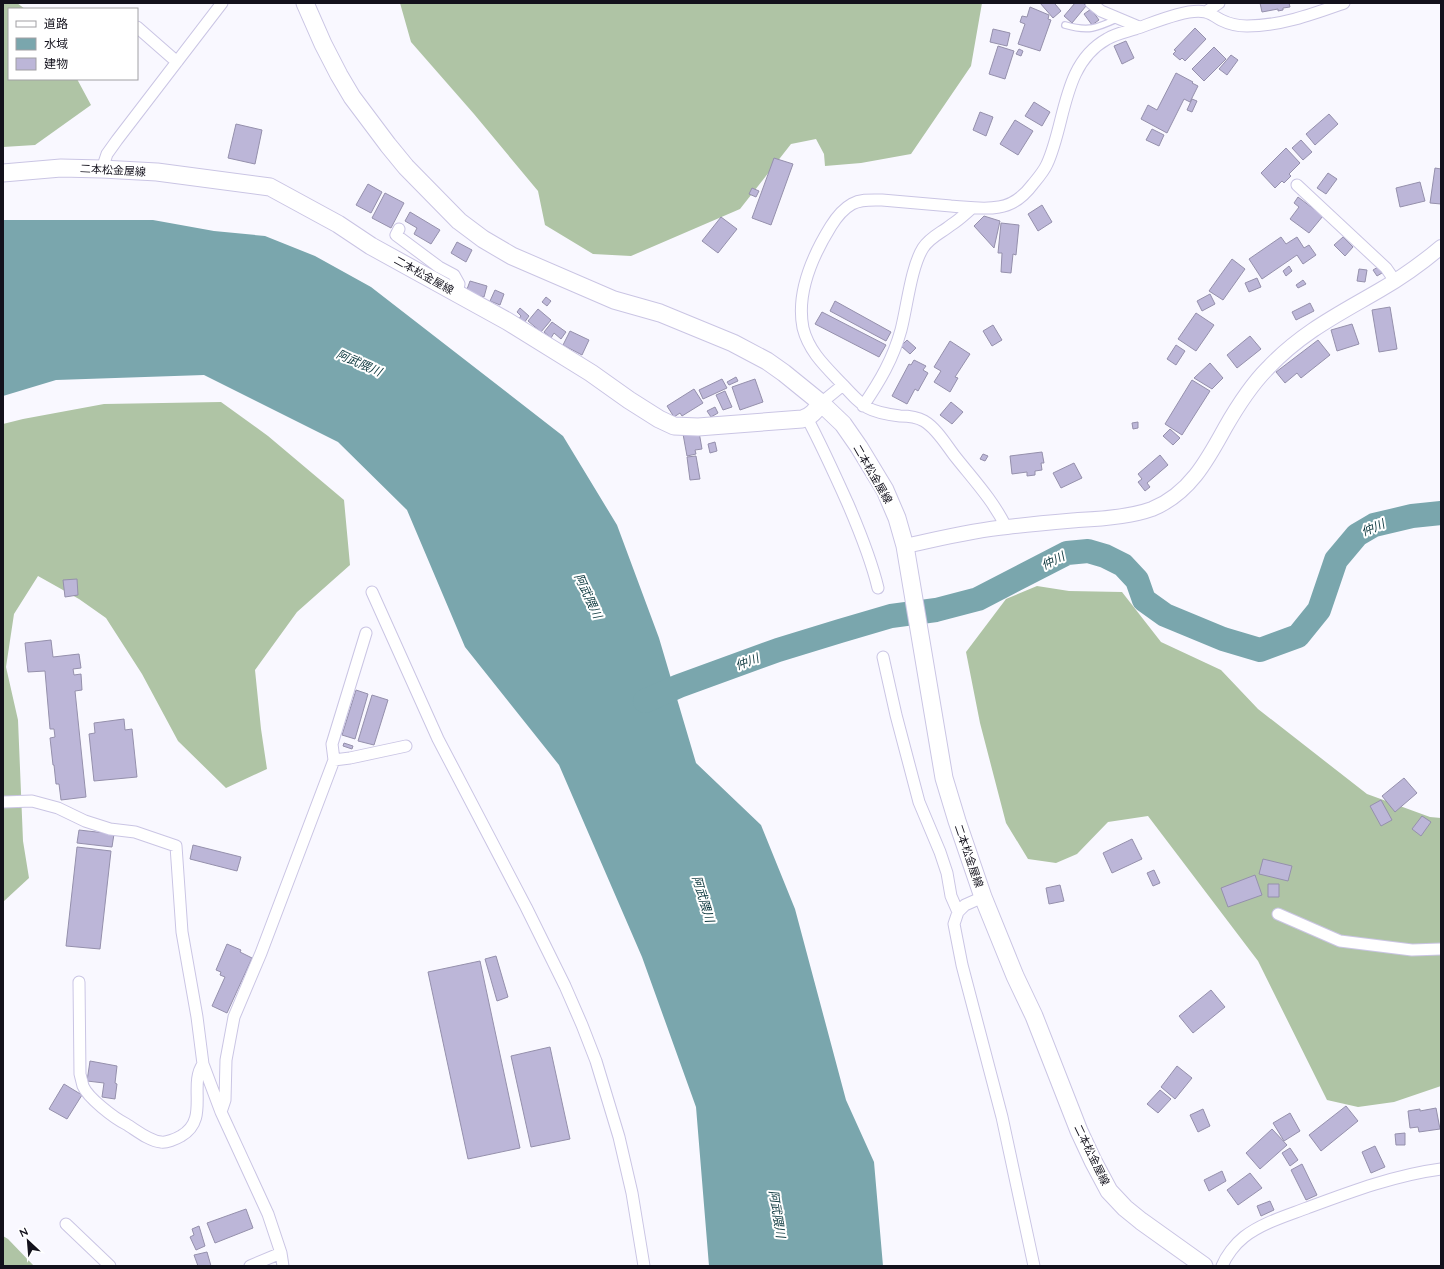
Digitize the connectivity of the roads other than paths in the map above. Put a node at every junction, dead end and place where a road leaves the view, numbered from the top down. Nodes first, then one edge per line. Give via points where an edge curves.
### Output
1 (222, 3) edge
2 (305, 3) edge
3 (1092, 3) edge
4 (1219, 3) edge
5 (1344, 3) edge
6 (1206, 12) junction
7 (1119, 18) junction
8 (1065, 25) dead end
9 (1139, 27) junction
10 (138, 28) edge
11 (177, 62) junction
12 (102, 169) junction
13 (3, 172) edge
14 (1297, 185) dead end
15 (972, 208) junction
16 (399, 229) dead end
17 (1441, 247) edge
18 (1395, 281) junction
19 (457, 293) junction
20 (843, 385) junction
21 (821, 403) junction
22 (863, 406) junction
23 (807, 418) junction
24 (1006, 527) junction
25 (905, 546) junction
26 (878, 588) dead end
27 (372, 592) dead end
28 (366, 633) dead end
29 (883, 656) dead end
30 (406, 746) dead end
31 (334, 760) junction
32 (3, 802) edge
33 (983, 897) junction
34 (958, 912) junction
35 (1278, 914) dead end
36 (1441, 949) edge
37 (79, 982) dead end
38 (203, 1064) junction
39 (221, 1112) junction
40 (1441, 1168) edge
41 (66, 1224) dead end
42 (281, 1253) junction
43 (110, 1266) edge
44 (250, 1266) edge
45 (283, 1266) edge
46 (644, 1266) edge
47 (1034, 1266) edge
48 (1204, 1266) edge
49 (1222, 1266) edge

1 - 11 street
2 - 21 main road, 二本松金屋線 via 323,44 352,97 392,151 459,221 512,256 614,300 660,313 733,343 772,365
3 - 7 street via 1101,11
4 - 6 street
5 - 6 street via 1277,24 1254,26 1228,23
6 - 9 street via 1185,12
7 - 8 lane via 1101,27 1089,29
7 - 9 street
9 - 15 street via 1106,39 1084,60 1070,88 1047,165 1026,194 1005,206
10 - 11 street
11 - 12 street via 116,140 107,154
12 - 13 main road, 二本松金屋線 via 61,168
12 - 19 main road, 二本松金屋線 via 157,172 270,187
14 - 18 street via 1386,268
15 - 20 street via 870,200 851,204 838,216 825,236 808,272 802,305 803,327 808,344
15 - 22 street via 931,238 923,248 916,262 894,355
16 - 19 street via 396,235 454,275 459,284
17 - 18 street
18 - 24 street via 1309,331 1267,368 1237,408 1199,472 1180,492 1167,501 1152,509 1121,516
19 - 23 main road, 二本松金屋線 via 507,321 659,419 674,426 698,427
20 - 21 street
20 - 22 street
21 - 23 main road
21 - 25 main road, 二本松金屋線 via 842,424 859,447 885,490
22 - 24 street via 876,412 923,420 939,435 989,499
23 - 26 street via 858,529
24 - 25 street
25 - 33 main road, 二本松金屋線 via 944,778
27 - 46 street via 438,739 526,907 582,1025 596,1061 619,1137
28 - 31 street via 332,744
29 - 34 street via 919,802 940,852 951,896
30 - 31 street
31 - 39 street via 234,1017 226,1060 225,1100
32 - 38 street via 32,801 58,808 110,829 135,832 176,846 182,932
33 - 34 street via 965,905
33 - 48 main road, 二本松金屋線 via 1034,1016 1079,1131 1109,1191 1141,1221
34 - 47 street via 954,924 962,965 1002,1117
35 - 36 street via 1340,941 1412,950
37 - 38 street via 80,1074 83,1087 117,1119 162,1143 182,1135 194,1123 197,1111 198,1074
38 - 39 street
39 - 42 street via 268,1214
40 - 49 street via 1361,1188 1278,1219 1243,1237
41 - 43 street
42 - 44 street
42 - 45 street

